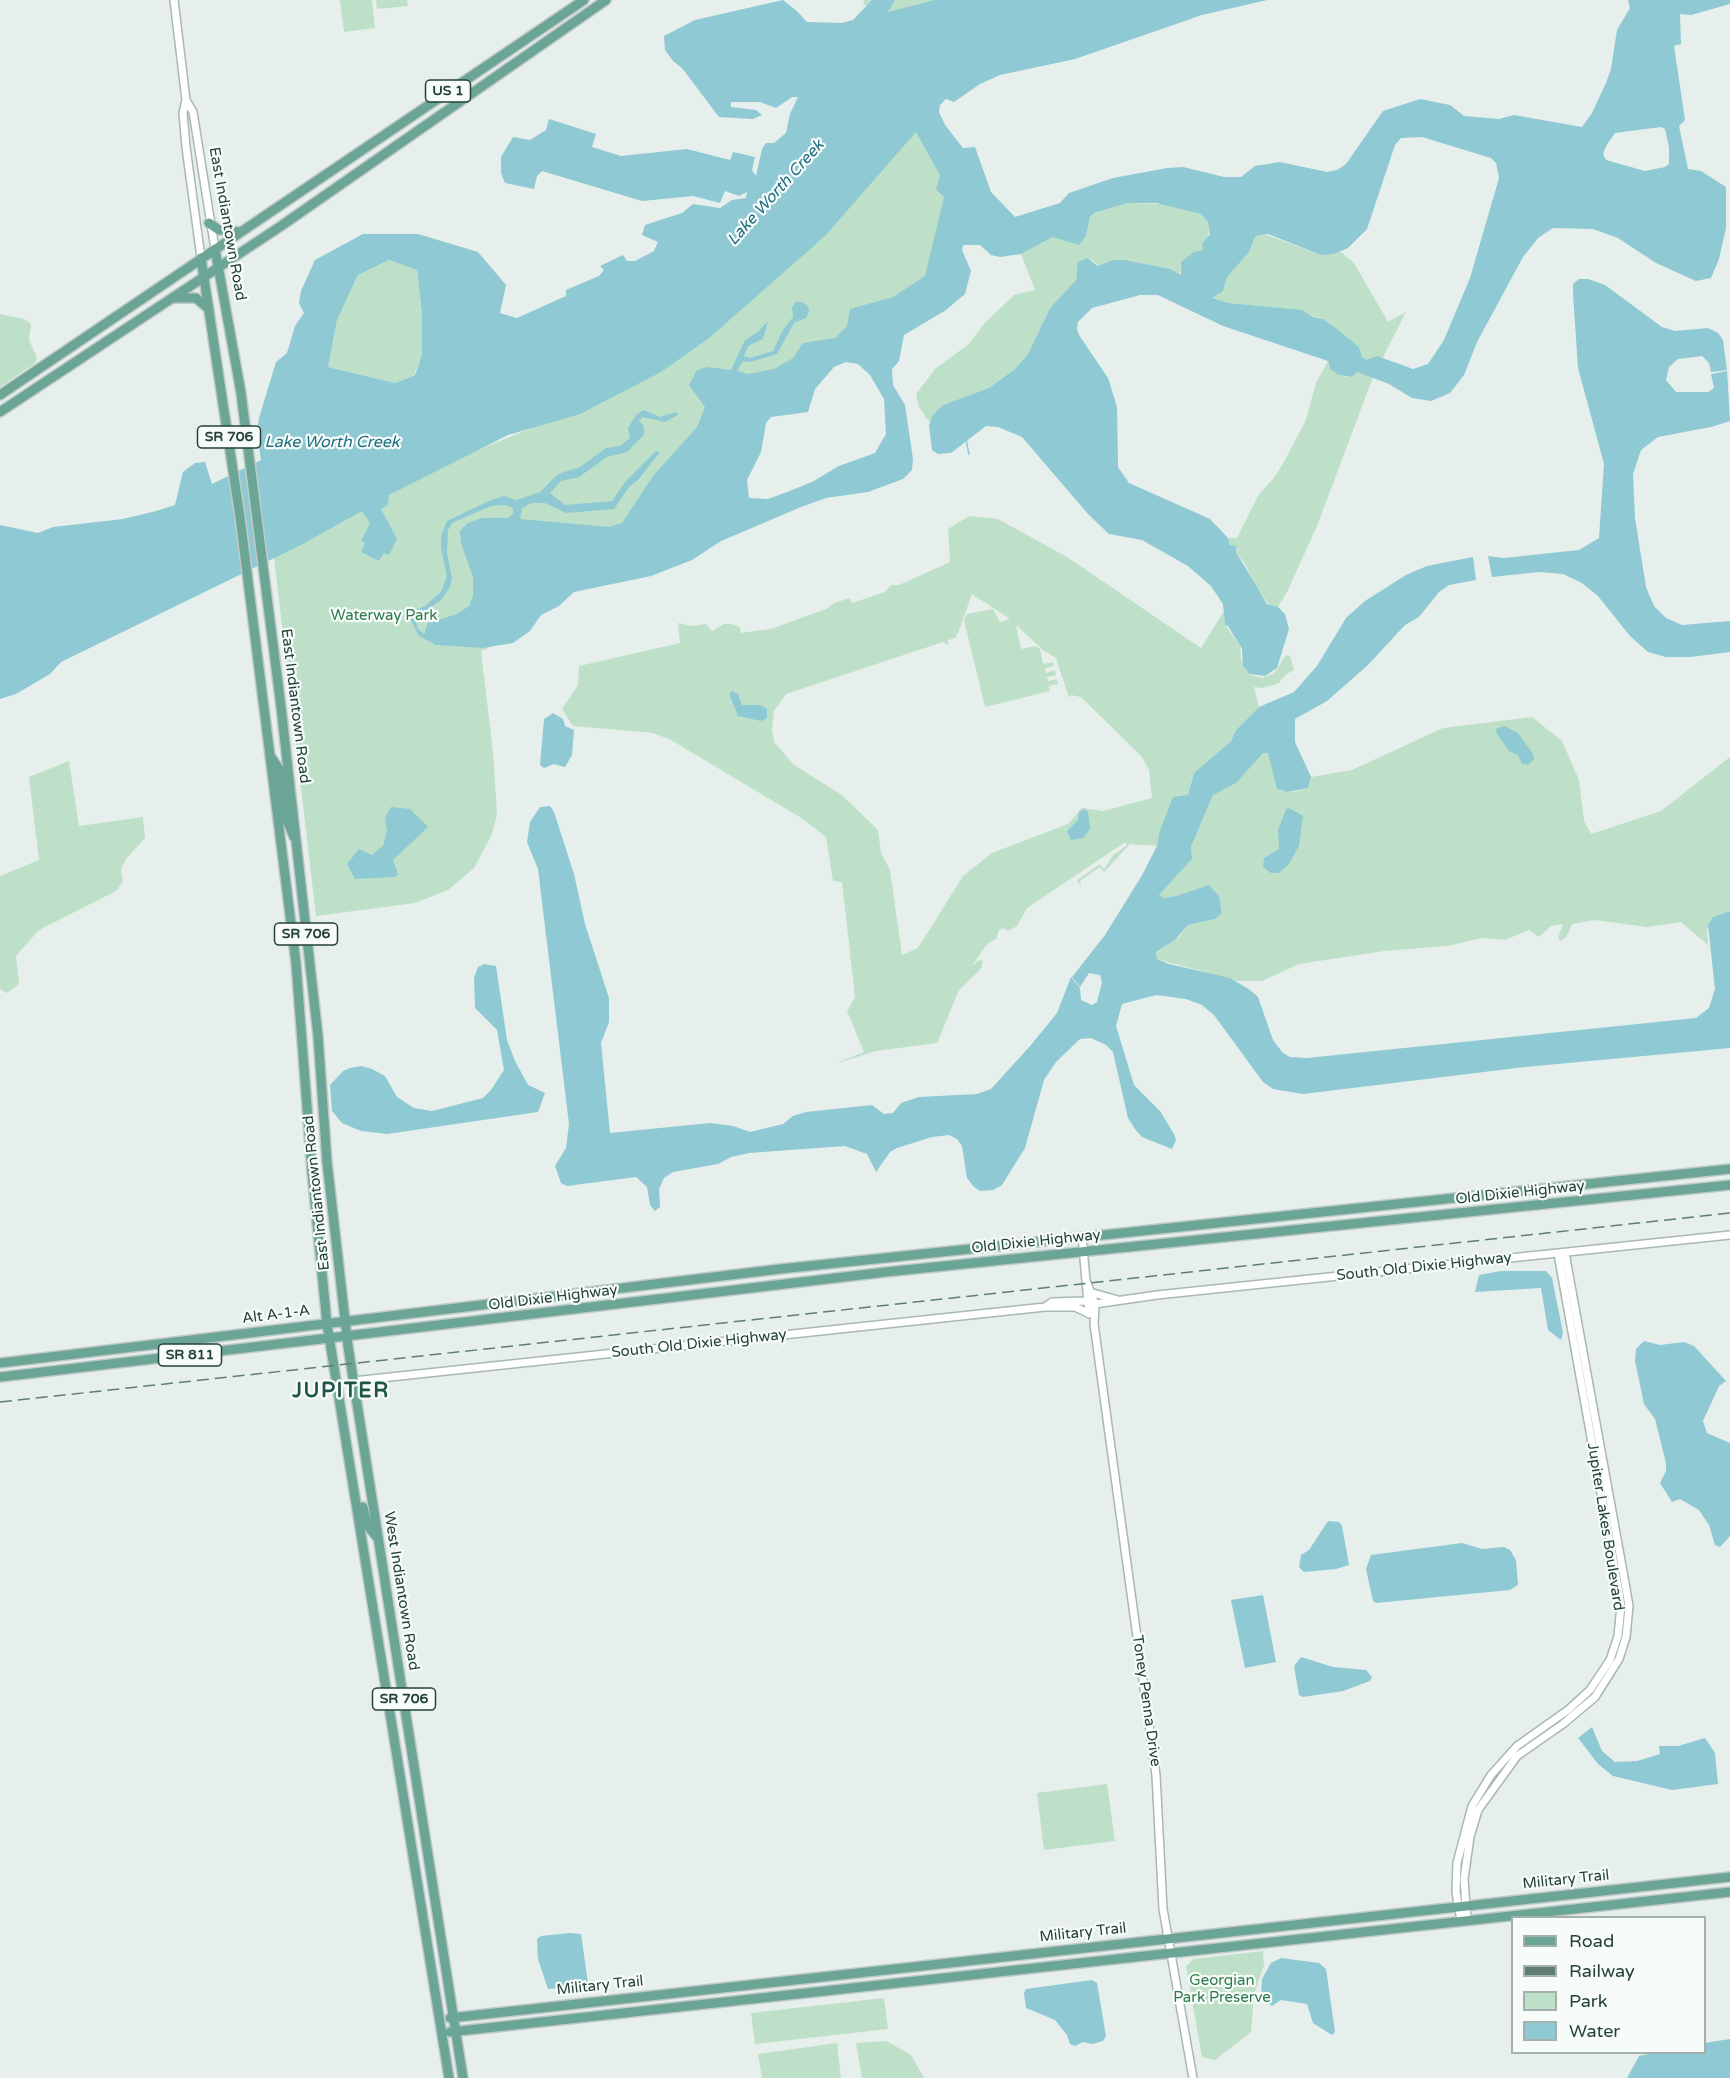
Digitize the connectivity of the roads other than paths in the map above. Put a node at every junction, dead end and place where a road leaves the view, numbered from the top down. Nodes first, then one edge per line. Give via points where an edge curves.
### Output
1 (174, 0) edge
2 (584, 0) edge
3 (606, 0) edge
4 (186, 100) junction
5 (209, 223) junction
6 (240, 232) junction
7 (215, 249) junction
8 (201, 258) junction
9 (220, 267) junction
10 (204, 277) junction
11 (171, 298) junction
12 (210, 311) junction
13 (0, 395) edge
14 (0, 411) edge
15 (271, 757) junction
16 (297, 841) junction
17 (327, 1162) junction
18 (311, 1164) junction
19 (1730, 1169) edge
20 (1730, 1185) edge
21 (1730, 1235) edge
22 (1082, 1236) junction
23 (1084, 1252) junction
24 (1561, 1253) junction
25 (1087, 1283) junction
26 (1093, 1293) junction
27 (557, 1296) junction
28 (1118, 1299) junction
29 (1086, 1301) junction
30 (1095, 1304) junction
31 (1045, 1307) junction
32 (581, 1310) junction
33 (1088, 1312) junction
34 (345, 1322) junction
35 (327, 1324) junction
36 (1094, 1324) junction
37 (347, 1337) junction
38 (330, 1339) junction
39 (199, 1340) junction
40 (132, 1362) junction
41 (0, 1363) edge
42 (0, 1377) edge
43 (353, 1381) junction
44 (348, 1454) junction
45 (377, 1537) junction
46 (362, 1538) junction
47 (394, 1641) junction
48 (1730, 1877) edge
49 (1730, 1892) edge
50 (1462, 1907) junction
51 (1464, 1921) junction
52 (1168, 1939) junction
53 (1173, 1953) junction
54 (454, 2017) junction
55 (439, 2019) junction
56 (441, 2032) junction
57 (456, 2032) junction
58 (449, 2078) edge
59 (463, 2078) edge
60 (1194, 2078) edge

1 - 4 street, East Indiantown Road
2 - 6 main road, US 1
3 - 9 main road, US 1
4 - 5 street, East Indiantown Road via 193,112
4 - 8 street, East Indiantown Road via 186,147
5 - 6 main road via 219,231
5 - 7 street, East Indiantown Road
6 - 7 main road, US 1
7 - 8 main road, US 1
7 - 9 main road, East Indiantown Road / SR 706
8 - 10 main road, East Indiantown Road / SR 706
8 - 13 main road, US 1
9 - 10 main road, US 1
9 - 16 main road, East Indiantown Road / SR 706 via 235,355
10 - 11 main road, US 1
10 - 12 main road, East Indiantown Road / SR 706
11 - 12 main road via 196,298
11 - 14 main road, US 1
12 - 15 main road, East Indiantown Road / SR 706
15 - 16 main road via 281,772 286,818
15 - 18 main road, East Indiantown Road / SR 706 via 296,963
16 - 17 main road, East Indiantown Road / SR 706
17 - 18 main road
17 - 34 main road, East Indiantown Road / SR 706
18 - 35 main road, East Indiantown Road / SR 706
19 - 22 main road, Old Dixie Highway / SR 811
20 - 23 main road, Old Dixie Highway / SR 811
21 - 24 street, South Old Dixie Highway
22 - 23 street, Toney Penna Drive
22 - 27 main road, Old Dixie Highway / SR 811
23 - 25 street, Toney Penna Drive
23 - 32 main road, Old Dixie Highway / SR 811
24 - 28 street, South Old Dixie Highway
24 - 50 street, Jupiter Lakes Boulevard via 1621,1606 1618,1636 1610,1660 1590,1690 1574,1706 1516,1746 1472,1806 1458,1863 1456,1892
25 - 26 street, Toney Penna Drive
25 - 29 street, Toney Penna Drive
26 - 28 street, South Old Dixie Highway
26 - 30 street, Toney Penna Drive
27 - 32 main road
27 - 34 main road, Alt A-1-A / SR 811
28 - 30 street, South Old Dixie Highway
29 - 31 street, South Old Dixie Highway via 1052,1302
29 - 33 street, Toney Penna Drive
30 - 36 street, Toney Penna Drive
31 - 33 street, South Old Dixie Highway via 1075,1307
31 - 43 street, South Old Dixie Highway
32 - 37 main road, Old Dixie Highway / SR 811
33 - 36 street, Toney Penna Drive
34 - 35 main road, Alt A-1-A / SR 811
34 - 37 main road, West Indiantown Road / SR 706
35 - 38 main road, West Indiantown Road / SR 706
35 - 39 main road, Alt A-1-A / SR 811
36 - 52 street, Toney Penna Drive via 1155,1766
37 - 38 main road, Alt A-1-A / SR 811
37 - 43 main road, West Indiantown Road / SR 706
38 - 40 main road, Alt A-1-A / SR 811
38 - 44 main road, West Indiantown Road / SR 706
39 - 40 main road via 181,1350 143,1354
39 - 41 main road, Alt A-1-A / SR 811
40 - 42 main road, Alt A-1-A / SR 811
43 - 45 main road, West Indiantown Road / SR 706
44 - 45 main road via 358,1473 367,1525
44 - 46 main road, West Indiantown Road / SR 706
45 - 47 main road, West Indiantown Road / SR 706
46 - 47 main road via 375,1551
46 - 55 main road, West Indiantown Road / SR 706
47 - 54 main road, West Indiantown Road / SR 706
48 - 50 main road, Military Trail
49 - 51 main road, Military Trail
50 - 51 street, Jupiter Lakes Boulevard
50 - 52 main road, Military Trail
51 - 53 main road, Military Trail
52 - 53 street, Toney Penna Drive
52 - 54 main road, Military Trail
53 - 57 main road, Military Trail
53 - 60 street, Toney Penna Drive
54 - 55 main road, Military Trail
54 - 57 main road, West Indiantown Road / SR 706
55 - 56 main road, West Indiantown Road / SR 706
56 - 57 main road, Military Trail
56 - 58 main road, West Indiantown Road / SR 706
57 - 59 main road, West Indiantown Road / SR 706

